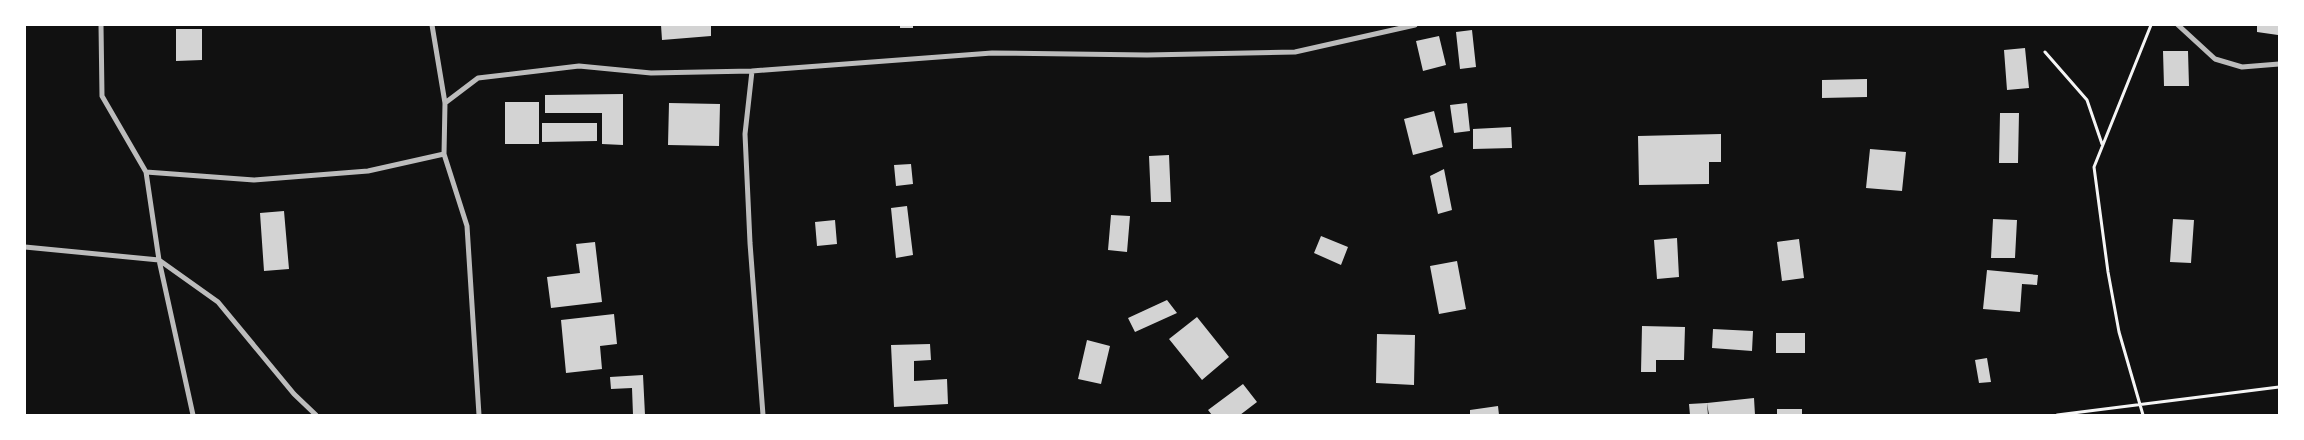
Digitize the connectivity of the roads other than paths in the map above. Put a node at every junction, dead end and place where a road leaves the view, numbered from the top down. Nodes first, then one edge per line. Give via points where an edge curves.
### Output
1 (101, 25) edge
2 (432, 25) edge
3 (1415, 25) edge
4 (2178, 25) edge
5 (2279, 64) edge
6 (752, 71) junction
7 (445, 103) junction
8 (444, 154) junction
9 (146, 172) junction
10 (25, 247) edge
11 (159, 260) junction
12 (193, 415) edge
13 (316, 415) edge
14 (479, 415) edge
15 (763, 415) edge

1 - 9 street via 102,96
2 - 7 street
3 - 6 street via 1295,52 1147,55 992,52
4 - 5 street via 2215,59 2242,67
6 - 7 street via 651,73 579,66 478,78
6 - 15 street via 745,134
7 - 8 street
8 - 9 street via 368,171 254,180
8 - 14 street via 467,226
9 - 11 street
10 - 11 street
11 - 12 street
11 - 13 street via 218,302 294,394

